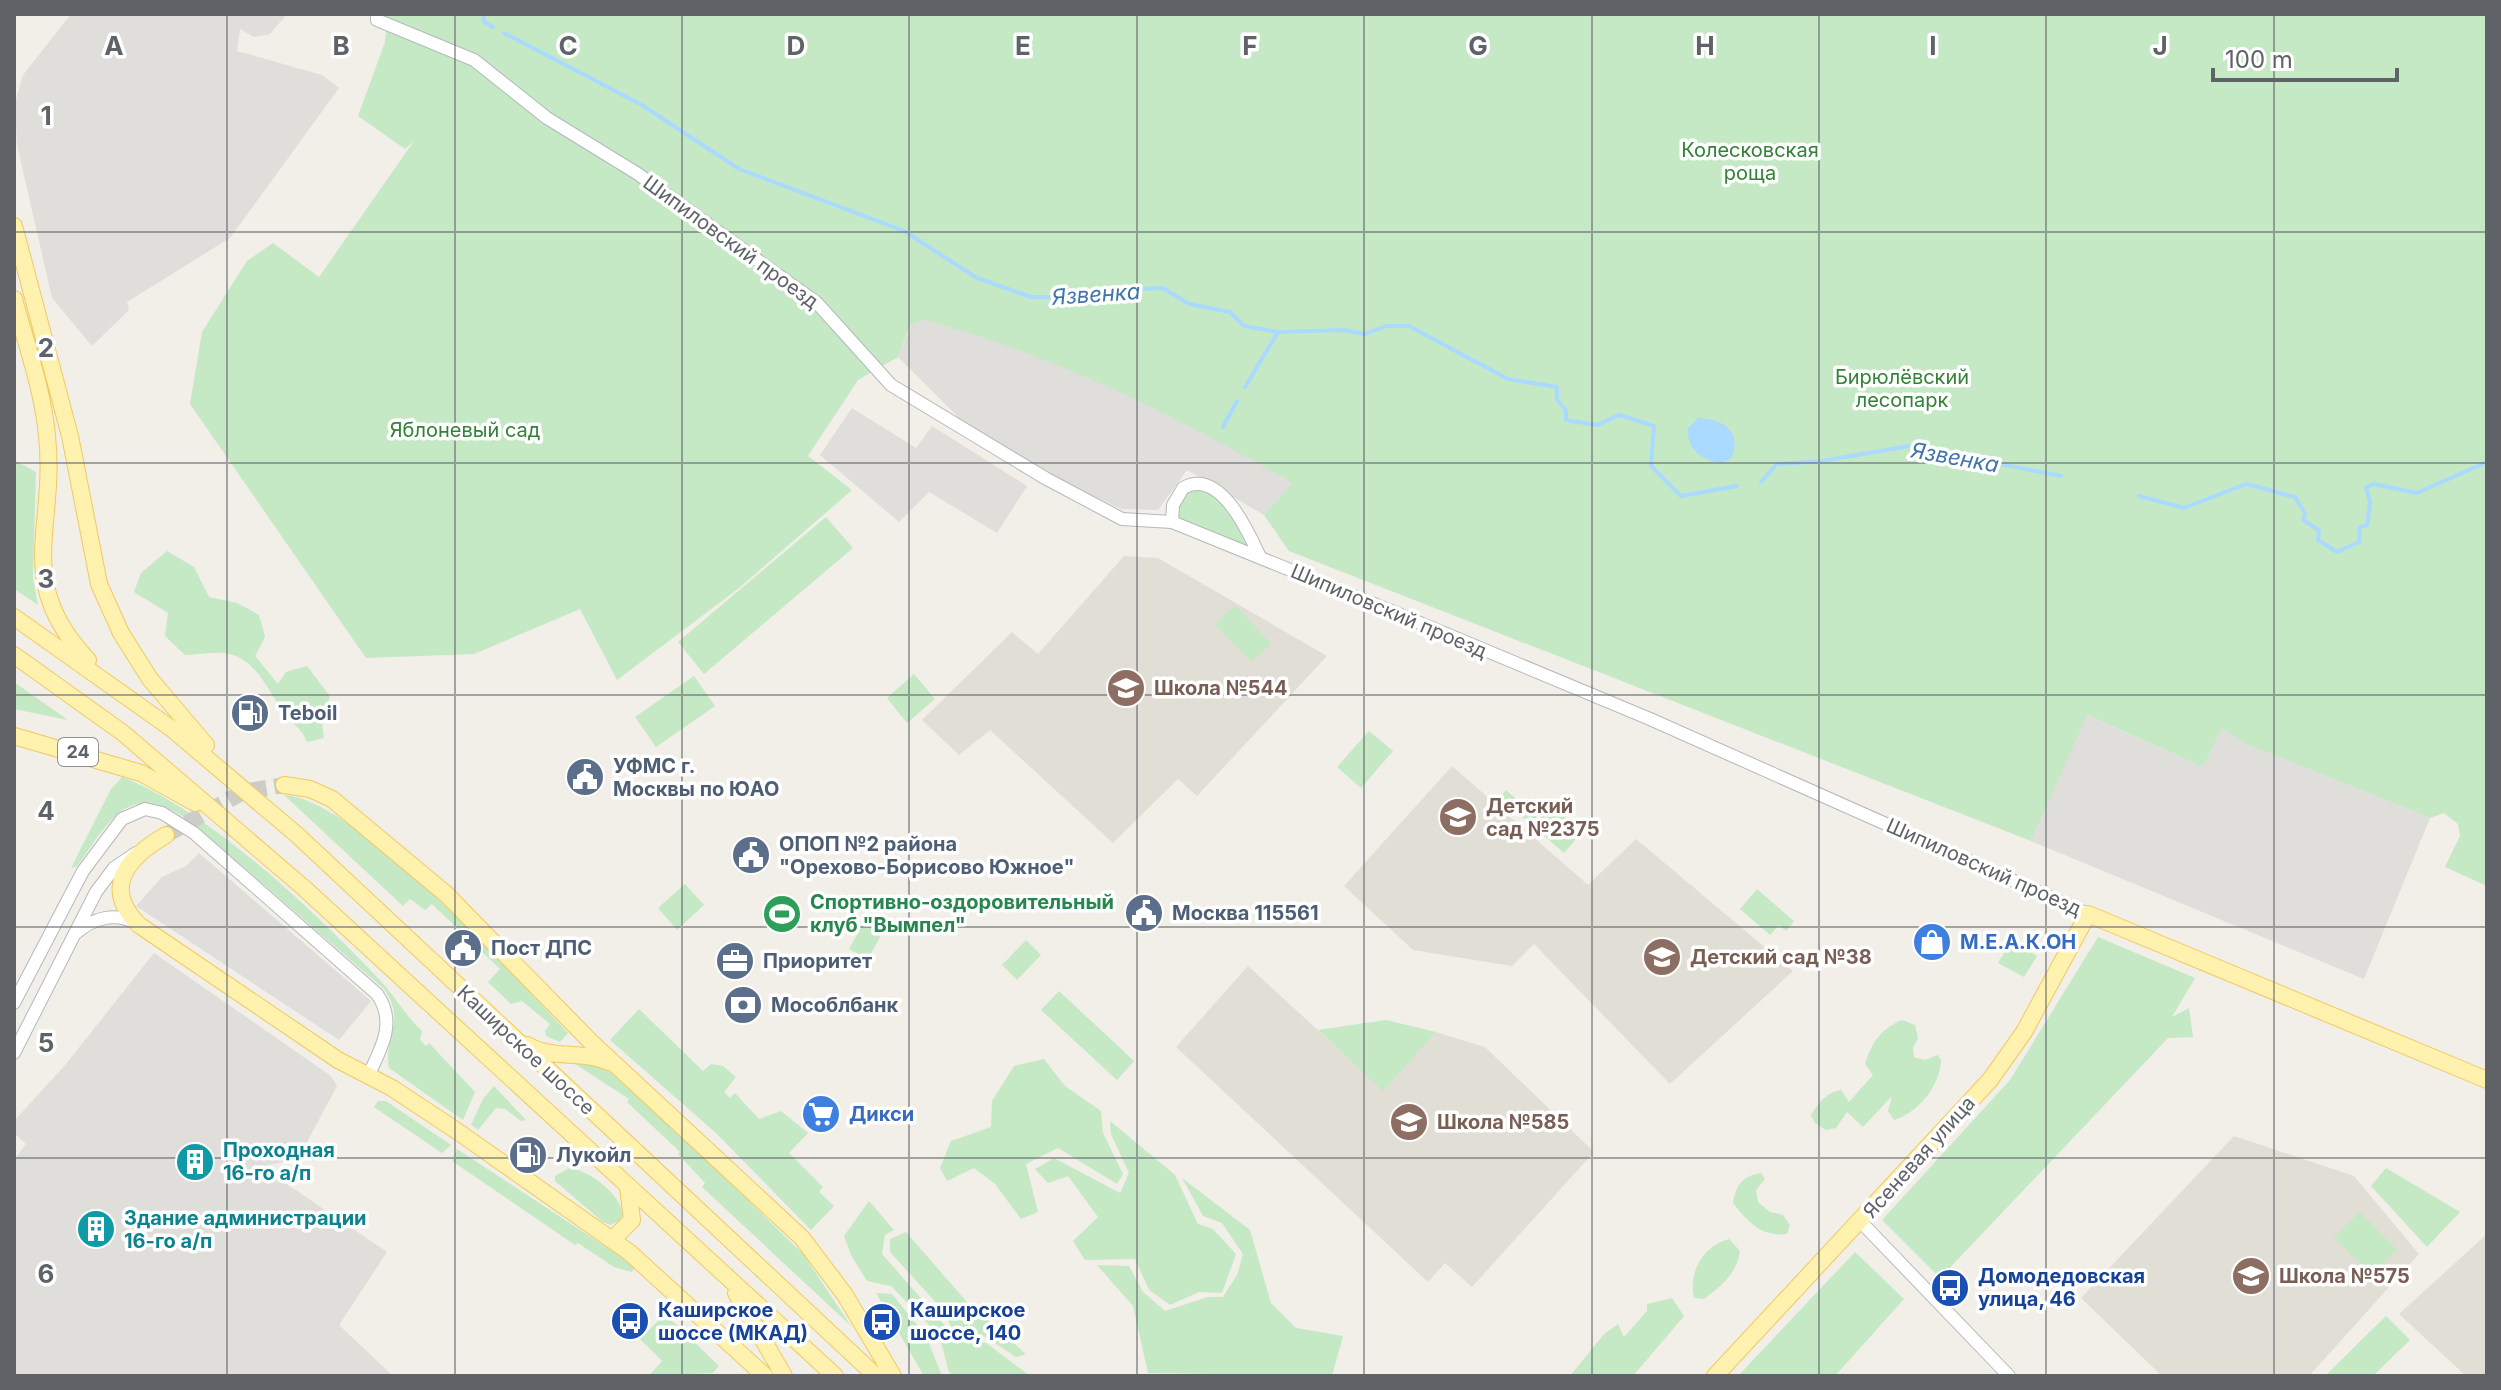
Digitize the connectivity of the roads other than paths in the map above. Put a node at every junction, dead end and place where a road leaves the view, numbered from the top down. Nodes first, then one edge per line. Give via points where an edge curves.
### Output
1 (377, 14) edge
2 (14, 226) edge
3 (14, 299) edge
4 (1172, 522) junction
5 (1260, 557) junction
6 (14, 617) edge
7 (14, 655) edge
8 (111, 685) junction
9 (14, 736) edge
10 (284, 785) tunnel mouth
11 (243, 789) junction
12 (221, 817) junction
13 (166, 835) tunnel mouth
14 (141, 850) junction
15 (2088, 914) junction
16 (139, 925) junction
17 (73, 937) junction
18 (14, 1003) edge
19 (503, 1029) junction
20 (14, 1052) edge
21 (620, 1069) junction
22 (368, 1076) junction
23 (2487, 1080) edge
24 (628, 1187) junction
25 (1861, 1222) junction
26 (612, 1240) junction
27 (728, 1277) junction
28 (765, 1376) edge
29 (784, 1376) edge
30 (835, 1376) edge
31 (876, 1376) edge
32 (893, 1376) edge
33 (1715, 1376) edge
34 (2009, 1376) edge

1 - 4 street, Шипиловский проезд via 377,20 474,60 547,118 638,174 817,303 875,370 943,418 1122,519
2 - 11 main road via 110,610 150,679
3 - 8 main road via 39,392 49,459 42,558 47,598 62,630
4 - 5 street, Шипиловский проезд
4 - 5 street via 1173,505 1183,488 1196,484 1234,507
5 - 15 street, Шипиловский проезд via 1650,719
6 - 8 main road, Каширское шоссе
7 - 12 main road, Каширское шоссе via 123,733
8 - 11 main road, Каширское шоссе
9 - 12 main road, 24 via 141,773
10 - 21 main road via 321,793 345,808 446,894
11 - 19 main road, Каширское шоссе
12 - 24 main road, Каширское шоссе
13 - 14 main road
14 - 16 main road via 127,867 121,888 125,907
14 - 17 street via 109,874
15 - 23 main road, Шипиловский проезд
15 - 25 main road, Ясеневая улица via 2024,1032 1990,1080
16 - 17 street via 126,918 105,918
16 - 22 main road
17 - 20 street
18 - 22 street via 83,871 122,819 151,810 194,833 374,991 387,1015 381,1048
19 - 21 main road via 539,1051 596,1057
19 - 31 main road, Каширское шоссе
21 - 32 main road via 802,1238 845,1295
22 - 26 main road via 457,1131
24 - 26 main road via 632,1220
24 - 27 main road, Каширское шоссе
25 - 33 main road, Ясеневая улица
25 - 34 street
26 - 28 main road
27 - 29 main road
27 - 30 main road, Каширское шоссе

